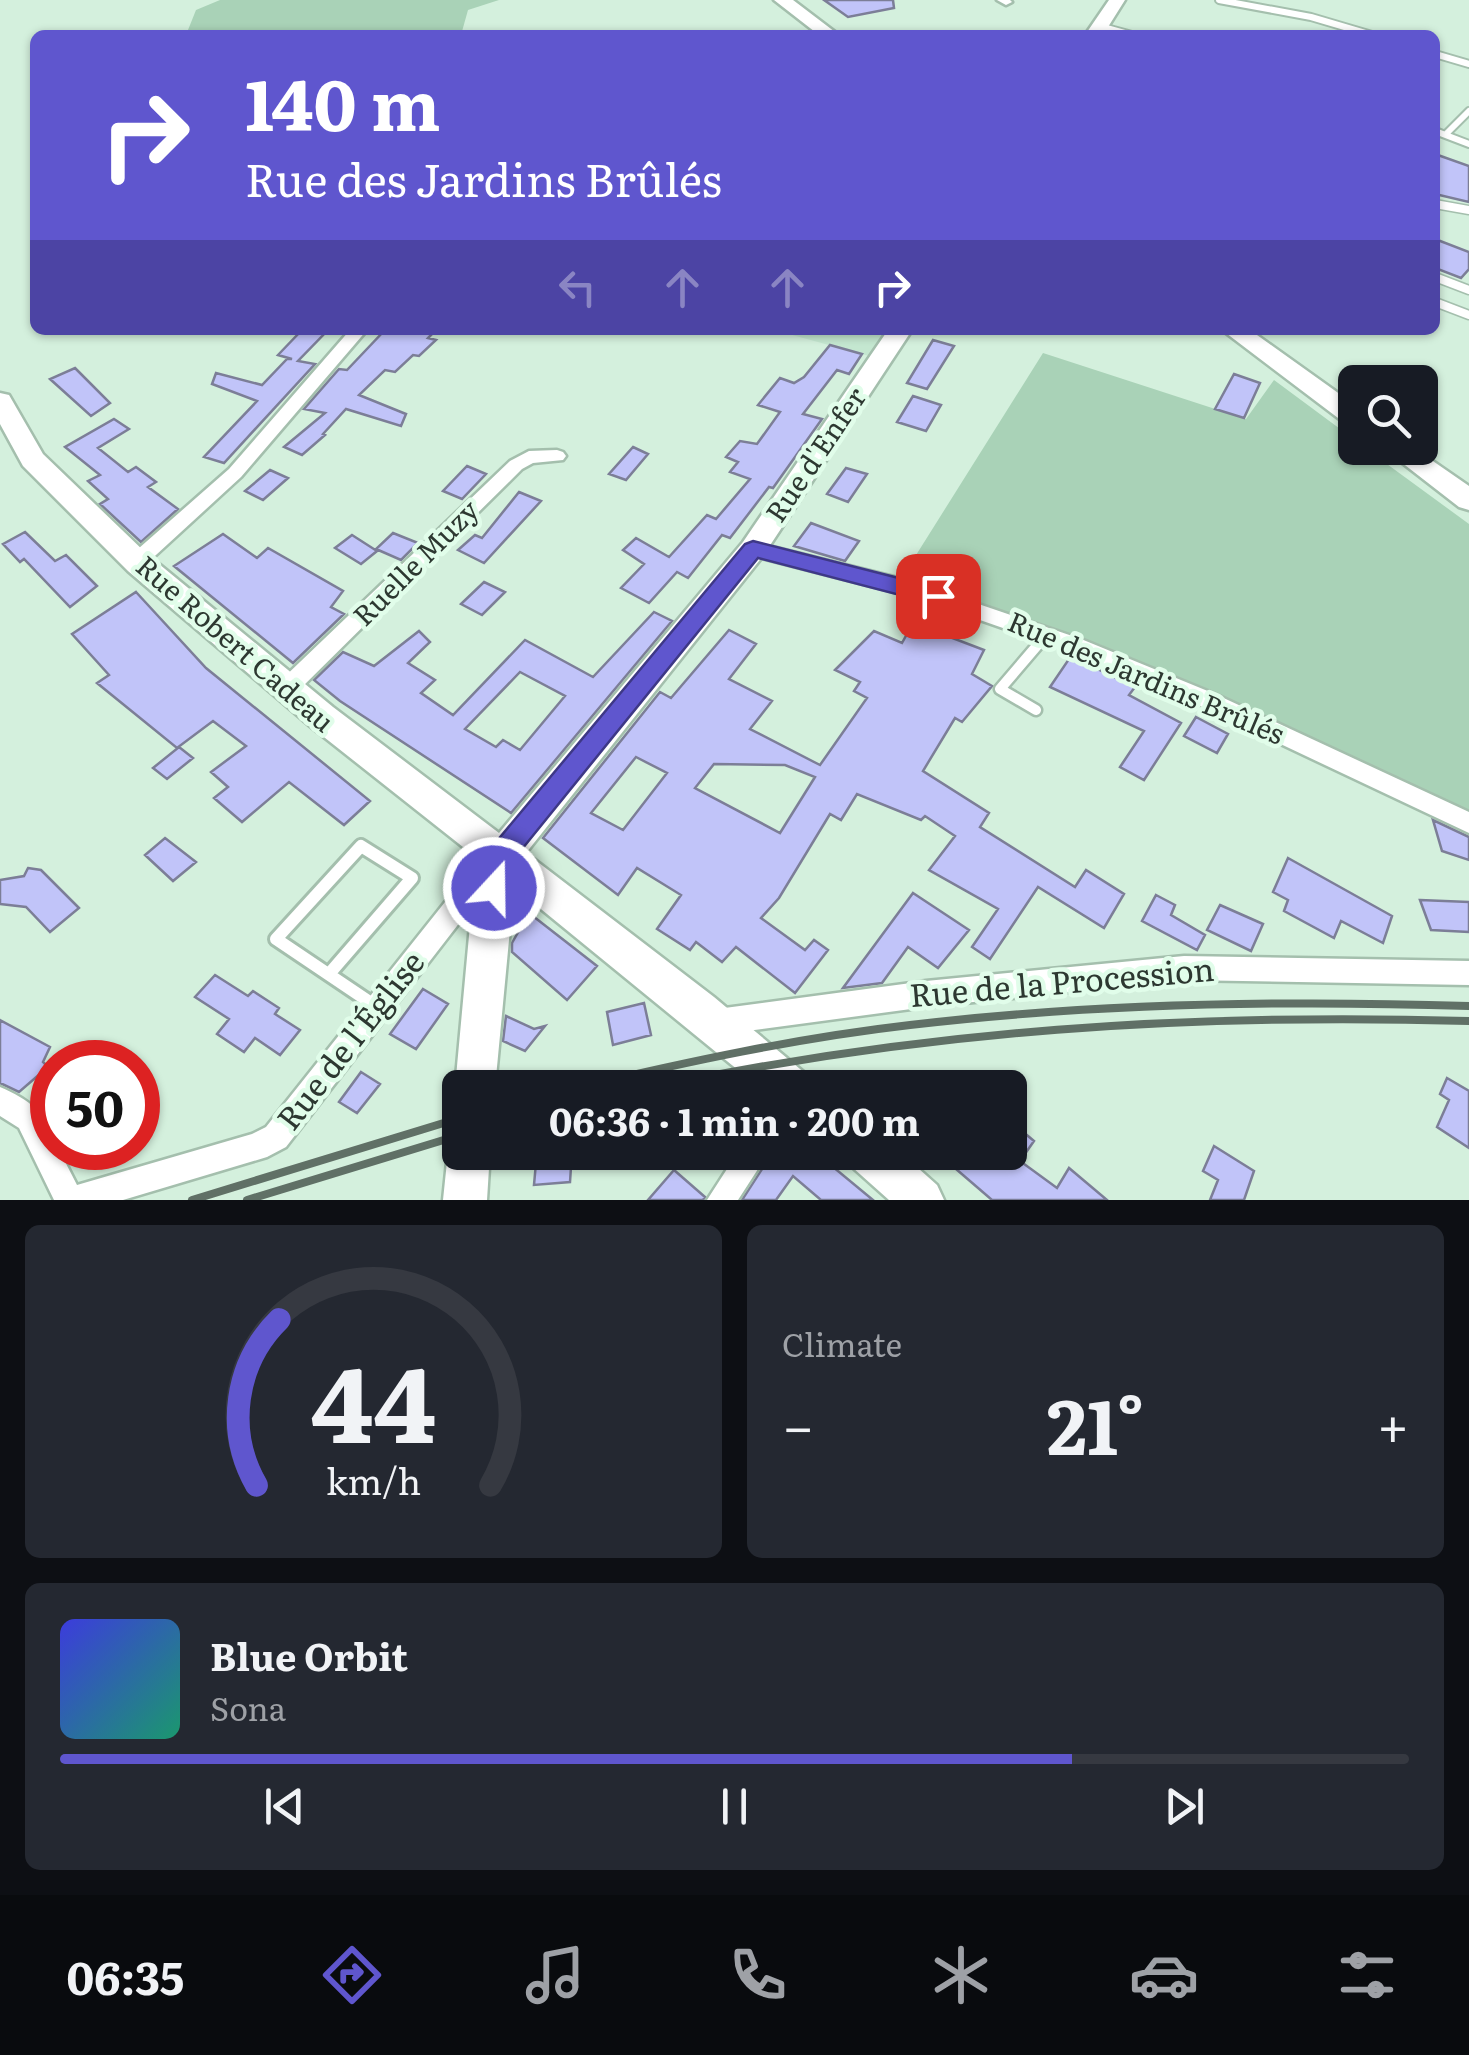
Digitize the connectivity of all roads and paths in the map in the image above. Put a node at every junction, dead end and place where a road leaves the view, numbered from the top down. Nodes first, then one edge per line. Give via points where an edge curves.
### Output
1 (782, 0) edge
2 (1117, 0) edge
3 (1219, 0) edge
4 (1272, 0) edge
5 (1274, 10) junction
6 (823, 30) edge
7 (1096, 30) edge
8 (1352, 30) edge
9 (1440, 55) edge
10 (1469, 64) edge
11 (1469, 111) edge
12 (1440, 132) edge
13 (1446, 134) junction
14 (1469, 144) edge
15 (1440, 205) edge
16 (1469, 210) edge
17 (1440, 279) edge
18 (1468, 290) edge
19 (1440, 304) edge
20 (1469, 315) edge
21 (355, 335) edge
22 (897, 335) edge
23 (1241, 335) edge
24 (0, 402) edge
25 (1338, 406) edge
26 (558, 456) dead end
27 (1420, 465) edge
28 (1469, 500) edge
29 (753, 549) junction
30 (138, 561) junction
31 (1046, 634) junction
32 (285, 690) junction
33 (1036, 710) dead end
34 (1469, 824) edge
35 (498, 872) junction
36 (1469, 973) edge
37 (329, 974) junction
38 (379, 1009) junction
39 (717, 1022) junction
40 (476, 1070) edge
41 (772, 1070) edge
42 (0, 1100) edge
43 (468, 1170) edge
44 (743, 1170) edge
45 (888, 1170) edge
46 (71, 1200) edge
47 (465, 1200) edge
48 (722, 1200) edge
49 (922, 1200) edge

1 - 6 main road
2 - 7 main road
3 - 5 lane
4 - 5 lane
5 - 8 lane
9 - 10 lane
11 - 13 lane
12 - 13 lane
13 - 14 lane
15 - 16 lane
17 - 18 lane
19 - 20 lane
21 - 30 street via 235,473
22 - 29 main road, Rue d'Enfer
23 - 25 main road
24 - 30 main road, Rue Robert Cadeau via 33,460
26 - 32 street, Ruelle Muzy via 516,464
27 - 28 main road
29 - 31 street, Rue des Jardins Brûlés via 905,586
29 - 35 main road, Rue d'Enfer
30 - 32 main road, Rue Robert Cadeau
31 - 33 lane via 1000,689
31 - 34 street, Rue des Jardins Brûlés via 1188,691
32 - 35 main road, Rue Robert Cadeau
35 - 38 street, Rue de l'Église via 458,905
35 - 39 main road, Rue Robert Cadeau
35 - 40 main road
36 - 39 street, Rue de la Procession via 1184,968
37 - 37 lane via 276,938 361,846 412,878
37 - 38 lane
38 - 46 street, Rue de l'Église via 268,1142
39 - 41 main road, Rue Robert Cadeau
42 - 46 street via 29,1118
43 - 47 main road
44 - 48 street
45 - 49 main road

